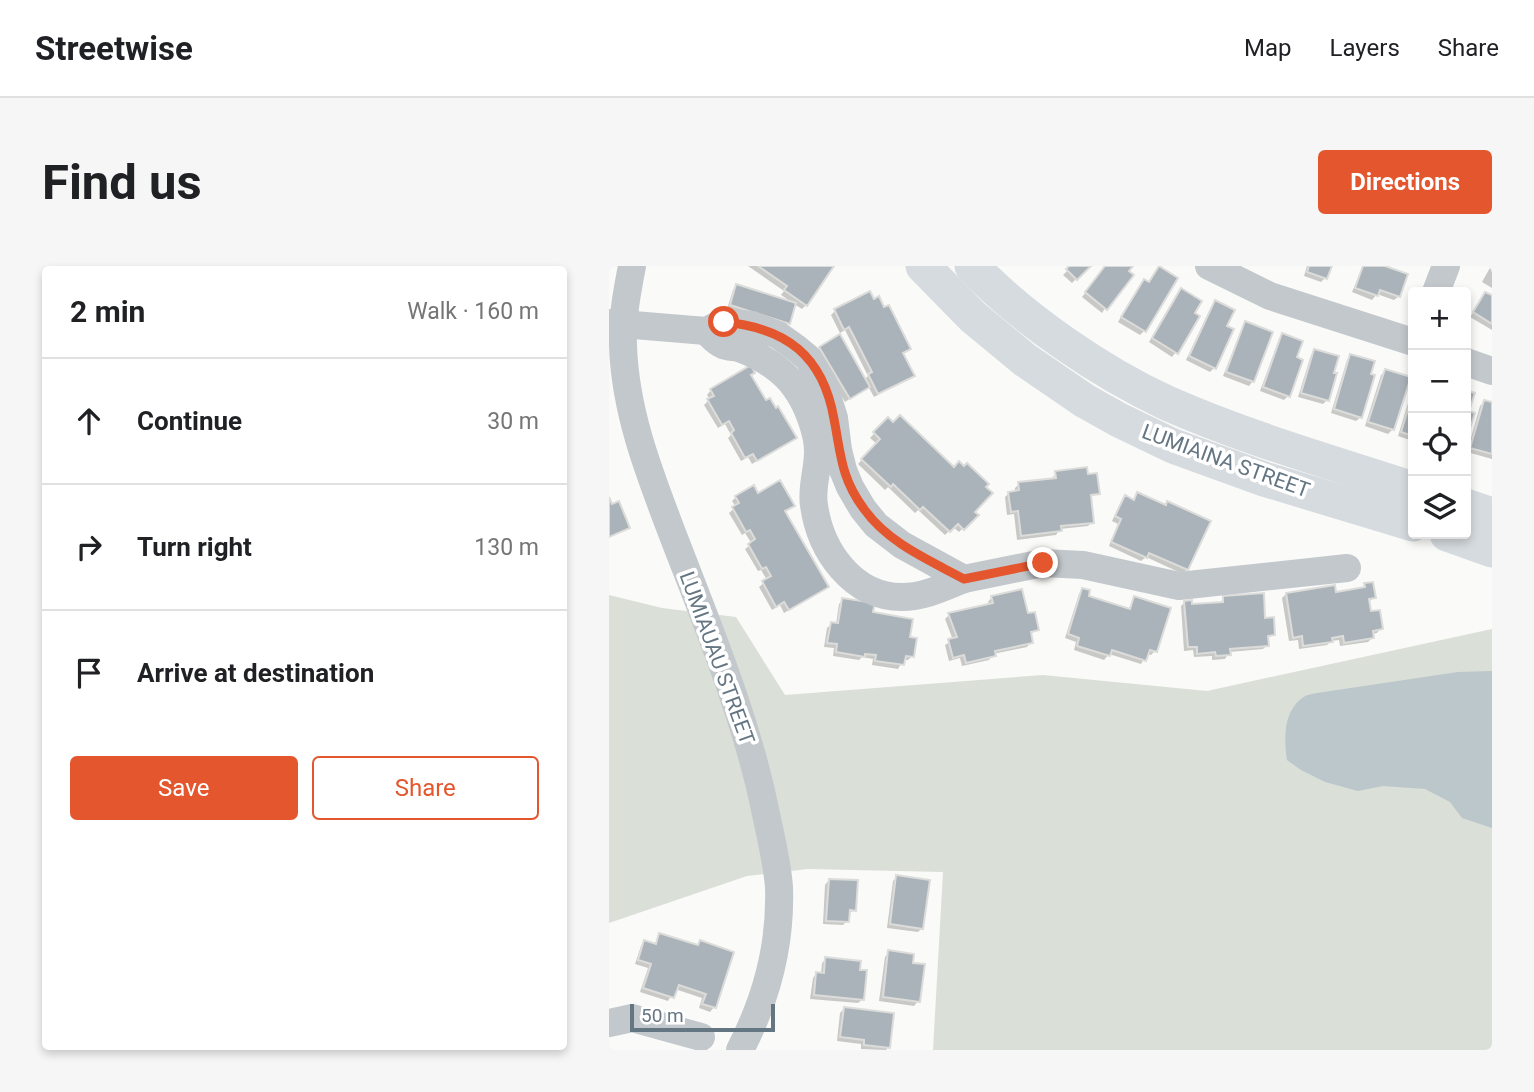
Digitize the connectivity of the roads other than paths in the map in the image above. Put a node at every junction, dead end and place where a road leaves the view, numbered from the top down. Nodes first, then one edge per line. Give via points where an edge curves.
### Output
1 (632, 266) edge
2 (923, 266) edge
3 (972, 266) edge
4 (1209, 266) edge
5 (1446, 266) edge
6 (1438, 287) edge
7 (616, 324) edge
8 (1408, 340) edge
9 (1471, 364) edge
10 (1492, 371) edge
11 (828, 451) junction
12 (1408, 487) edge
13 (1471, 508) edge
14 (1492, 514) edge
15 (1408, 522) edge
16 (1461, 539) edge
17 (1492, 550) edge
18 (1347, 568) dead end
19 (964, 579) junction
20 (609, 1023) edge
21 (701, 1037) dead end
22 (740, 1050) edge

1 - 7 street, LUMIAUAU STREET
2 - 15 main road, LUMIAINA STREET via 973,317 1025,360 1119,420 1173,446 1264,479
3 - 12 main road, LUMIAINA STREET via 1053,336 1167,403
4 - 8 street via 1270,296
5 - 6 street
7 - 11 street via 706,331 724,322 752,325 778,335 808,358 823,383 834,418
7 - 22 street, LUMIAUAU STREET via 628,397 648,471 743,725 774,851 779,887 773,957 765,993
9 - 10 street
11 - 19 street via 876,525
11 - 19 street via 813,503 831,556 847,576 871,590 901,597 929,593
13 - 14 main road
16 - 17 main road
18 - 19 street via 1179,586 1083,565 1043,563
20 - 21 street via 632,1018

